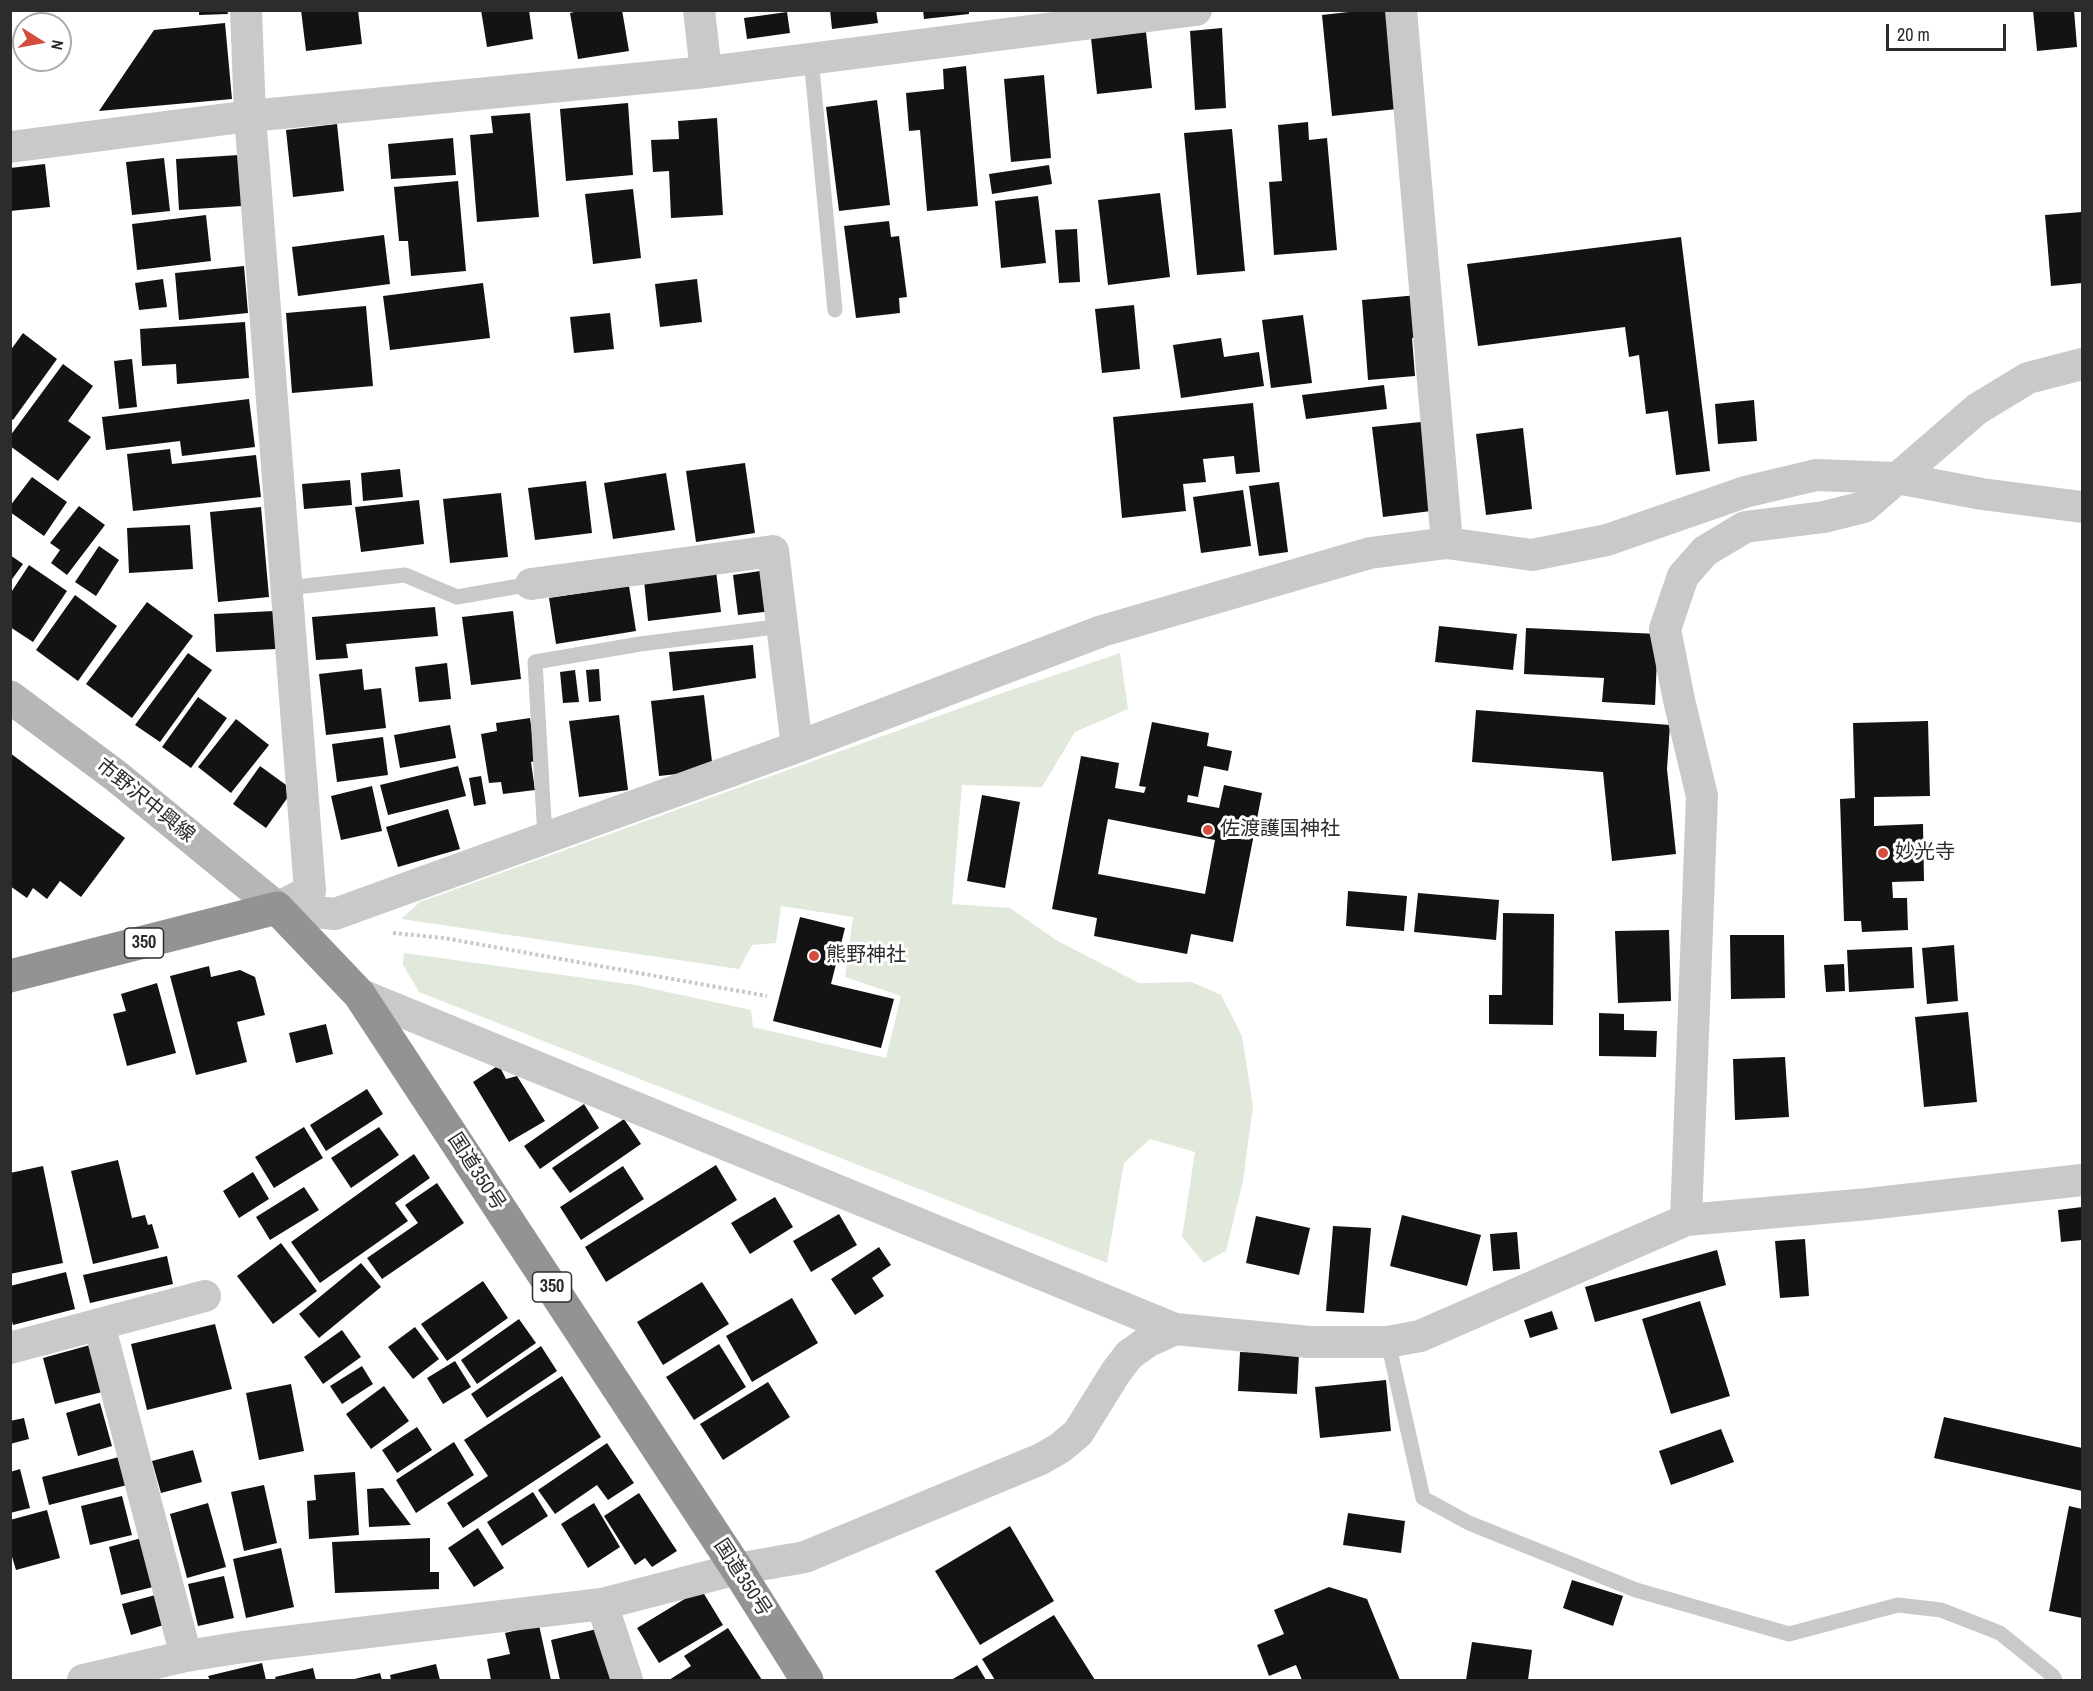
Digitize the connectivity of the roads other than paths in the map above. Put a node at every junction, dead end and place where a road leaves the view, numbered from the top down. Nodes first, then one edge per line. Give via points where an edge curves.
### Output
1 (246, 10) edge
2 (699, 10) edge
3 (1196, 10) edge
4 (1401, 10) edge
5 (811, 58) junction
6 (706, 72) junction
7 (250, 116) junction
8 (10, 147) edge
9 (835, 310) dead end
10 (2082, 364) edge
11 (1897, 478) junction
12 (2082, 507) edge
13 (1447, 543) junction
14 (531, 584) joint
15 (287, 588) junction
16 (783, 626) junction
17 (10, 697) edge
18 (798, 747) junction
19 (545, 838) junction
20 (277, 908) junction
21 (10, 976) edge
22 (359, 994) junction
23 (2082, 1180) edge
24 (1686, 1220) junction
25 (205, 1296) dead end
26 (99, 1324) junction
27 (1175, 1329) junction
28 (1388, 1342) junction
29 (10, 1348) edge
30 (737, 1569) junction
31 (602, 1604) junction
32 (186, 1656) junction
33 (83, 1680) edge
34 (627, 1680) edge
35 (807, 1680) edge
36 (2055, 1680) edge

1 - 7 street
2 - 6 street
3 - 5 street
4 - 13 street
5 - 6 street
5 - 9 lane
6 - 7 street
7 - 8 street
7 - 15 street
10 - 11 street via 2028,378 1977,409
11 - 12 street
11 - 13 street via 1816,475 1745,492 1607,540 1532,555
11 - 24 street via 1864,507 1824,517 1745,527 1705,551 1683,576 1665,629 1702,796
13 - 18 street via 1370,553 1102,631
14 - 15 lane via 457,597 405,576
14 - 16 street via 773,551
15 - 20 street via 310,891
16 - 18 street
16 - 19 lane via 535,662
17 - 20 main road, 市野沢中興線 via 116,776
18 - 19 street
19 - 20 street via 335,914
20 - 21 highway, 350
20 - 22 highway, 国道350号 / 350
22 - 27 street
22 - 30 highway, 国道350号 / 350
23 - 24 street
24 - 28 street via 1420,1336
25 - 26 street
26 - 29 street
26 - 32 street
27 - 28 street via 1309,1342
27 - 30 street via 1129,1355 1078,1433 1041,1459 805,1557
28 - 36 lane via 1423,1498 1469,1523 1636,1590 1789,1634 1898,1605 1941,1610 2000,1633
30 - 31 street
30 - 35 highway, 国道350号 / 350
31 - 32 street
31 - 34 street
32 - 33 street

